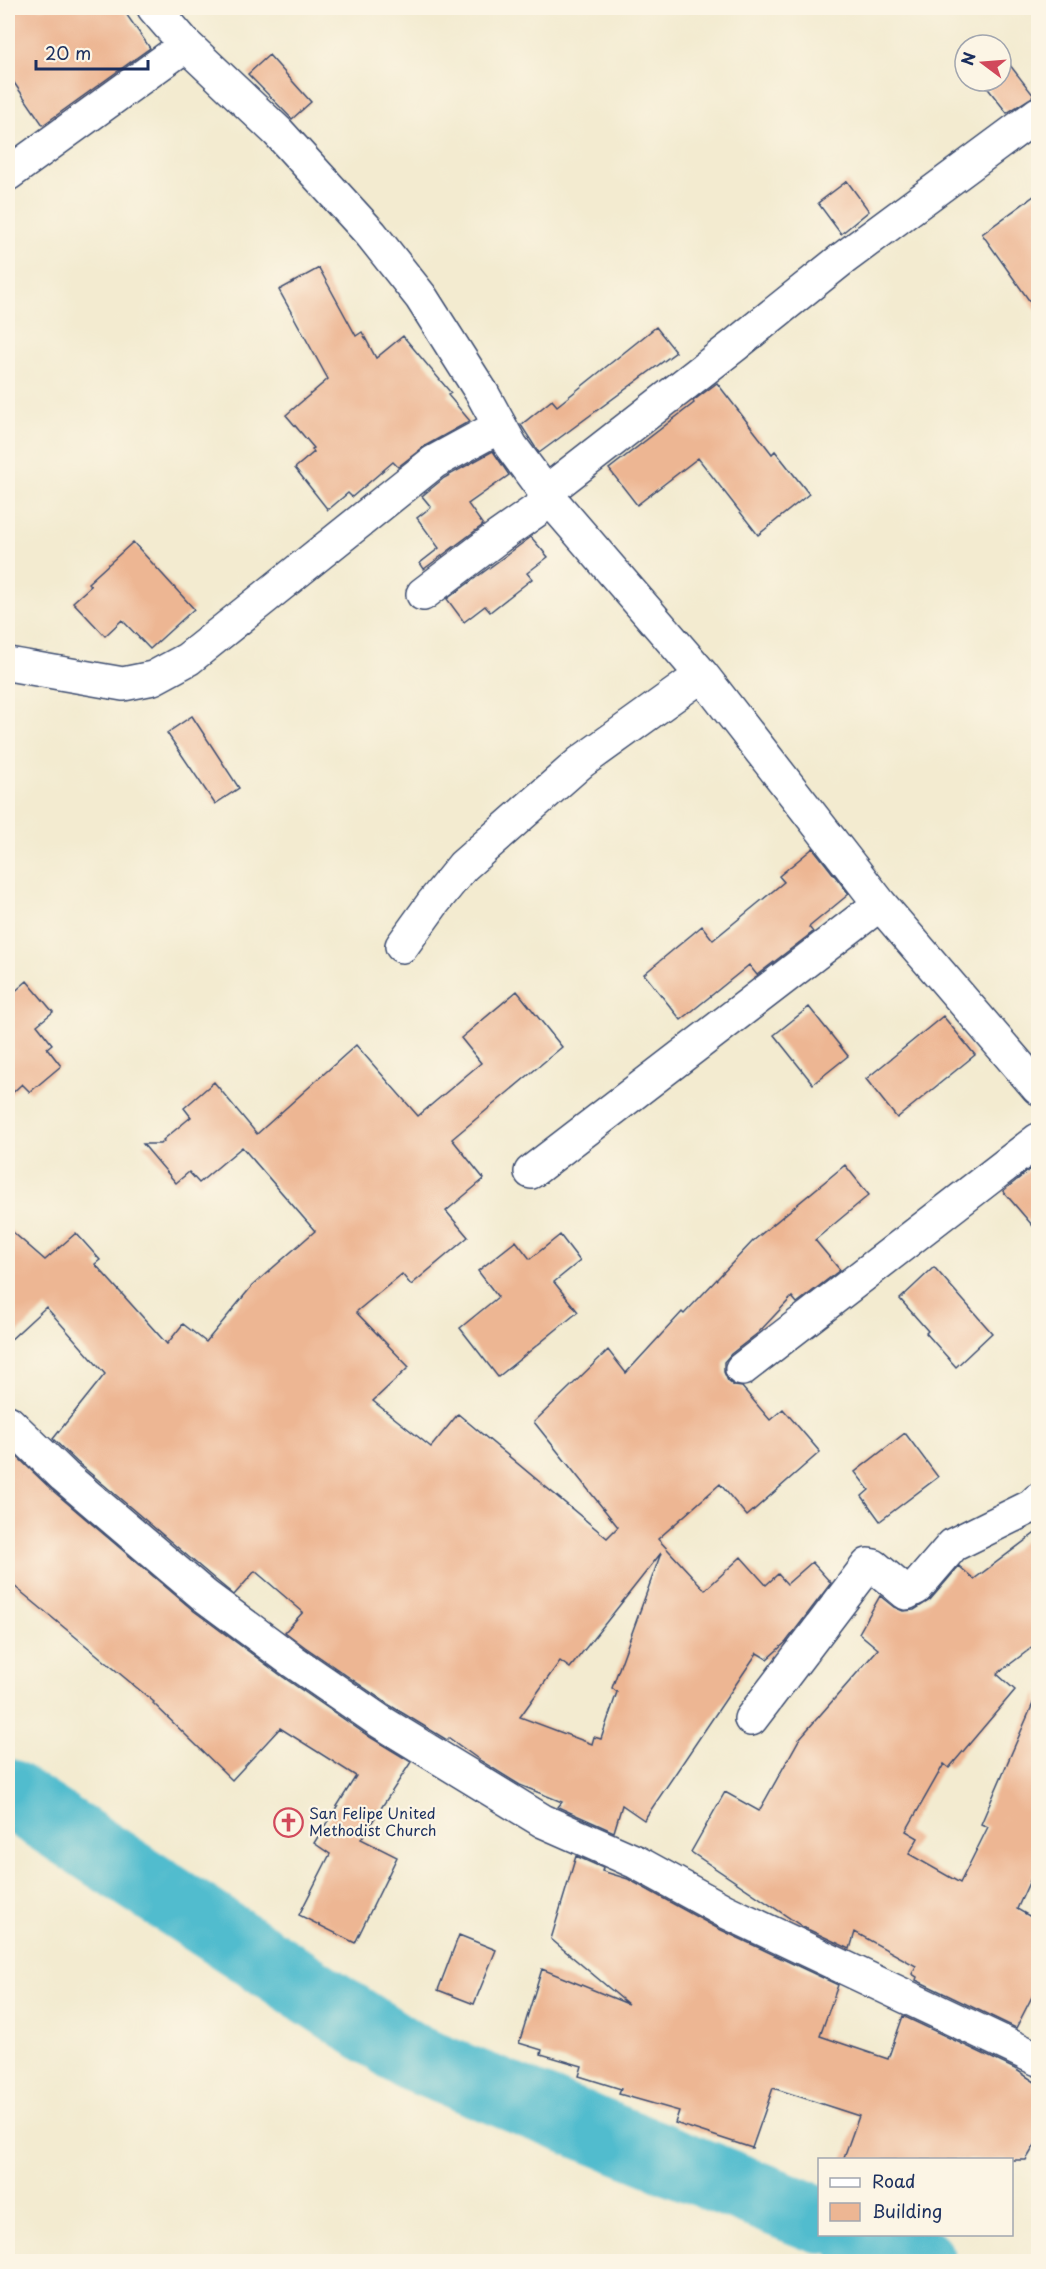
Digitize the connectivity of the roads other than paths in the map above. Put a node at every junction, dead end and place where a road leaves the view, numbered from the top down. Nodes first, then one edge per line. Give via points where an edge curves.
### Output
1 (154, 8) edge
2 (186, 45) junction
3 (1038, 114) edge
4 (8, 174) edge
5 (500, 426) junction
6 (548, 497) junction
7 (423, 594) dead end
8 (8, 664) edge
9 (702, 675) junction
10 (880, 904) junction
11 (402, 946) dead end
12 (1038, 1088) edge
13 (1038, 1140) edge
14 (531, 1172) dead end
15 (742, 1369) dead end
16 (8, 1422) edge
17 (1038, 1500) edge
18 (751, 1719) dead end
19 (1038, 2059) edge

1 - 2 street
2 - 4 street
2 - 5 street via 278,132 371,234 421,297
3 - 6 street via 841,260
5 - 6 street
5 - 8 street via 434,462 188,658 153,678 123,684
6 - 7 street
6 - 9 street
9 - 10 street
9 - 11 street via 581,762 464,866
10 - 12 street
10 - 14 street
13 - 15 street
16 - 19 street via 64,1476 205,1596 381,1722 543,1821 636,1862 725,1911
17 - 18 street via 953,1545 916,1588 906,1593 868,1565

